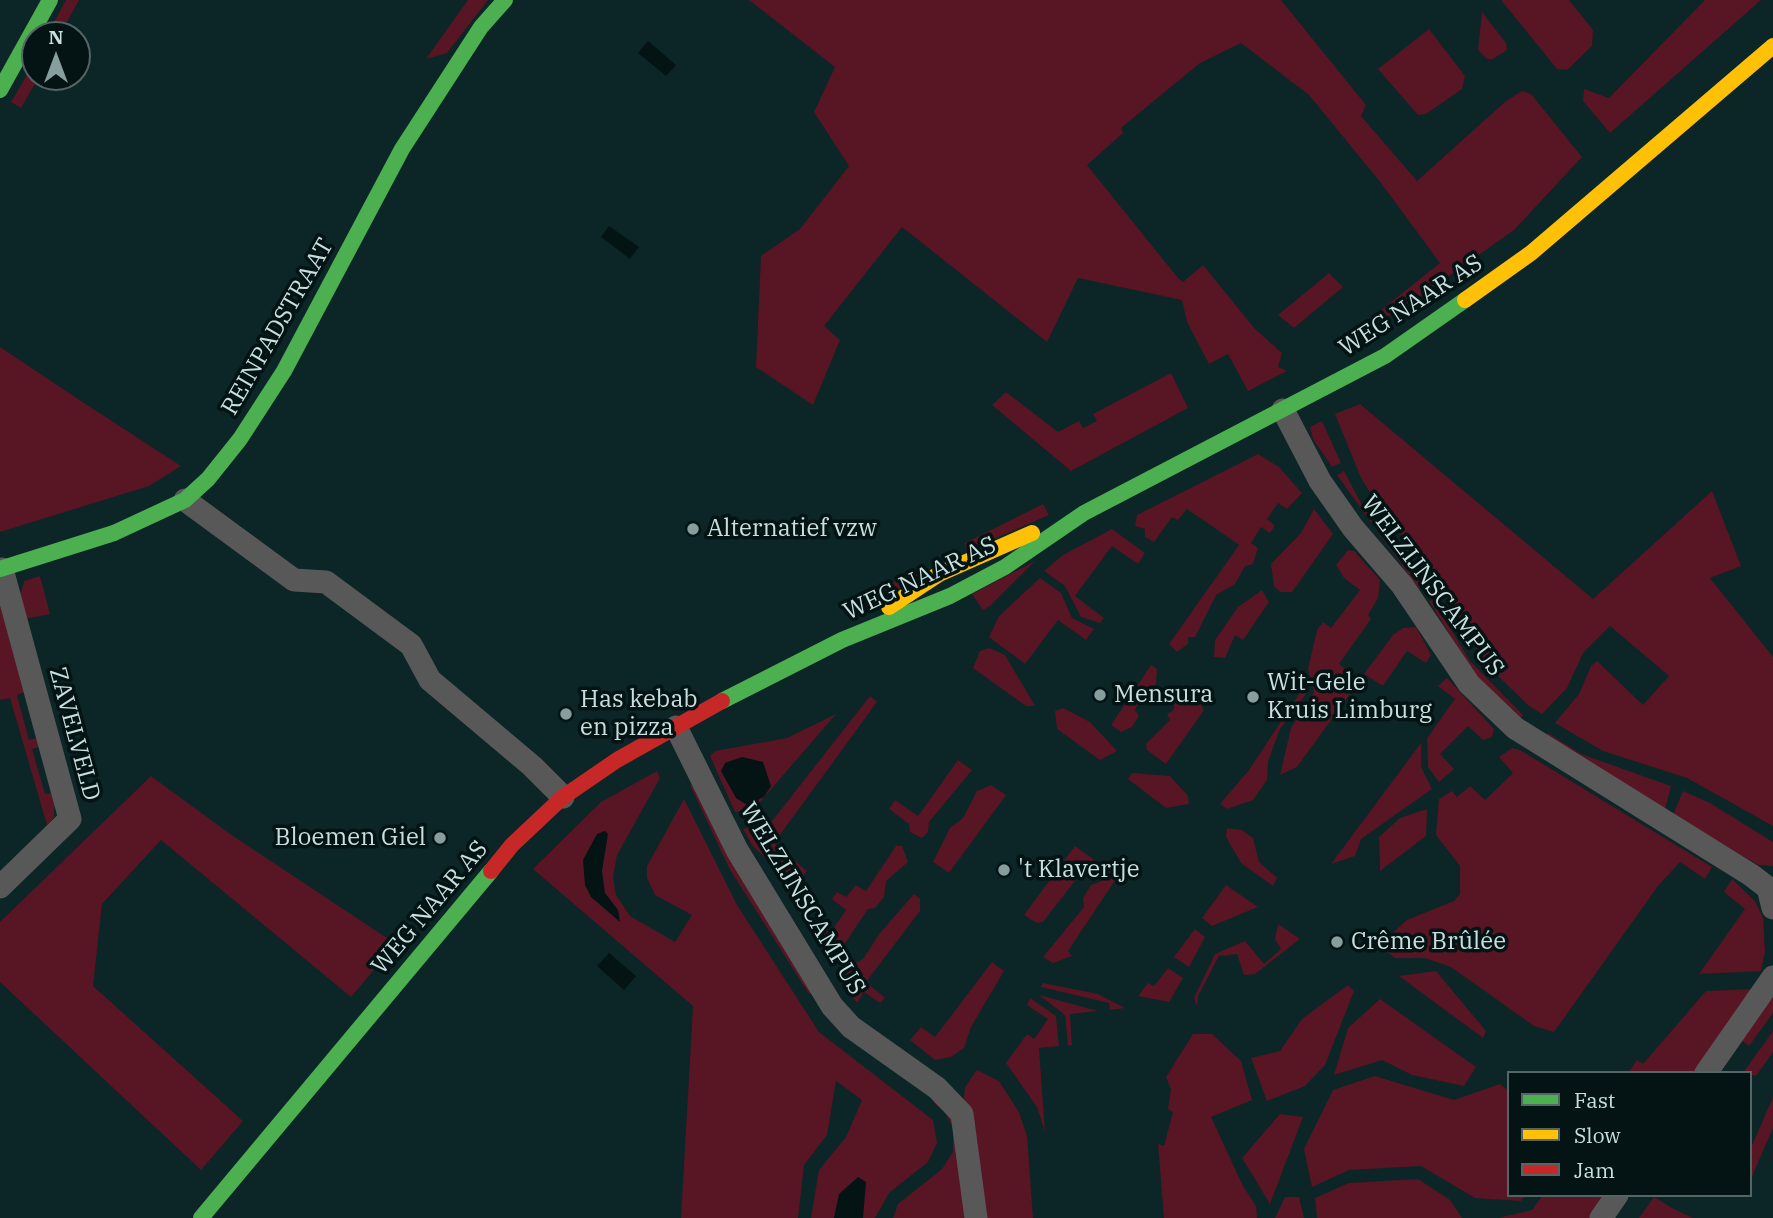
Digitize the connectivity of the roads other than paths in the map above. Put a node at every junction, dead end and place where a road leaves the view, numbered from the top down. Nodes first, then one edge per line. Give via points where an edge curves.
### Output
1 (50, 0) edge
2 (505, 0) edge
3 (1773, 46) edge
4 (0, 90) edge
5 (1283, 410) junction
6 (185, 500) junction
7 (1084, 513) junction
8 (1, 569) edge
9 (842, 640) junction
10 (676, 727) junction
11 (563, 797) junction
12 (0, 887) edge
13 (1773, 908) edge
14 (1773, 977) edge
15 (1707, 1071) edge
16 (1616, 1197) edge
17 (201, 1218) edge
18 (976, 1218) edge
19 (1601, 1218) edge

1 - 4 main road
2 - 6 main road, REINPADSTRAAT via 481,27 402,149 269,394 240,439
3 - 5 main road, WEG NAAR AS via 1531,253 1385,356
5 - 7 main road, WEG NAAR AS
5 - 13 street, WELZIJNSCAMPUS via 1320,481 1402,585 1469,684 1515,728 1768,888
6 - 8 main road, REINPADSTRAAT via 114,533
6 - 11 street via 294,580 326,582 411,645 430,680
7 - 9 main road, WEG NAAR AS via 1005,567
7 - 9 main road, WEG NAAR AS via 939,574
8 - 12 street, ZAVELVELD via 70,819
9 - 10 main road, WEG NAAR AS
10 - 11 main road, WEG NAAR AS
10 - 18 street, WELZIJNSCAMPUS via 737,850 832,1006 851,1027 945,1095 962,1115
11 - 17 main road, WEG NAAR AS via 512,845
14 - 15 street
16 - 19 street

